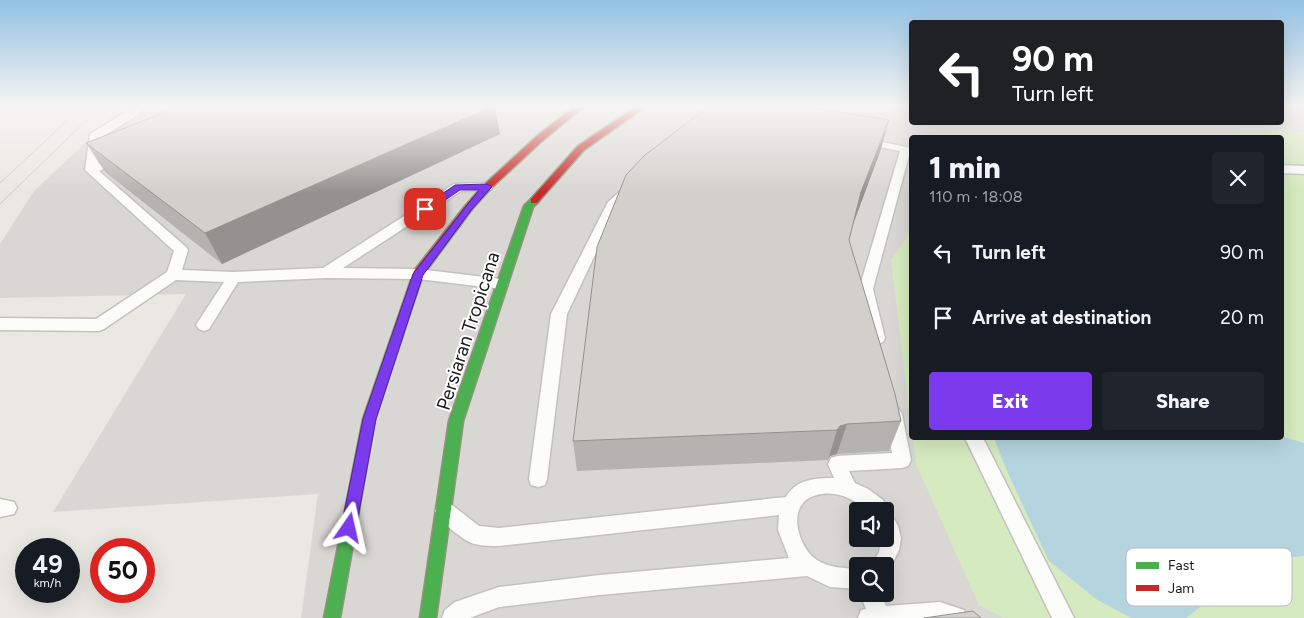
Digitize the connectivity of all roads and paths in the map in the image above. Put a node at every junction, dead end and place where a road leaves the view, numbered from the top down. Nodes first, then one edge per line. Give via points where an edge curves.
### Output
1 (94, 136) edge
2 (543, 136) edge
3 (599, 136) edge
4 (848, 138) edge
5 (126, 155) edge
6 (1284, 169) edge
7 (91, 170) junction
8 (1304, 170) edge
9 (645, 177) edge
10 (487, 187) junction
11 (326, 274) junction
12 (418, 274) junction
13 (173, 276) junction
14 (234, 277) junction
15 (501, 284) junction
16 (0, 324) edge
17 (204, 325) dead end
18 (880, 356) edge
19 (890, 403) edge
20 (975, 440) edge
21 (538, 479) dead end
22 (848, 488) junction
23 (870, 502) edge
24 (790, 505) junction
25 (444, 510) junction
26 (808, 566) junction
27 (849, 580) edge
28 (872, 602) edge
29 (875, 617) edge
30 (332, 618) edge
31 (428, 618) edge
32 (453, 618) edge
33 (956, 618) edge
34 (1063, 618) edge

1 - 7 lane
2 - 10 main road
3 - 15 main road, Persiaran Tropicana via 581,148 529,206
4 - 18 lane via 906,149 866,289
5 - 7 lane
6 - 8 lane
7 - 13 lane via 180,250
9 - 21 lane via 614,202 559,314
10 - 11 lane via 458,187
10 - 12 main road
11 - 12 lane
11 - 14 lane
12 - 15 lane
12 - 30 main road via 369,419
13 - 14 lane
13 - 16 lane via 99,325
14 - 17 lane
15 - 25 main road, Persiaran Tropicana via 456,421
19 - 22 lane via 902,460 837,464
20 - 34 lane
22 - 23 lane
22 - 24 lane via 814,487 800,494
24 - 25 lane via 499,537 475,535
24 - 26 lane via 786,520 787,537 795,553
25 - 31 main road, Persiaran Tropicana
26 - 27 lane via 826,576
26 - 32 lane via 499,597 462,610
28 - 29 lane
29 - 33 lane via 940,613

